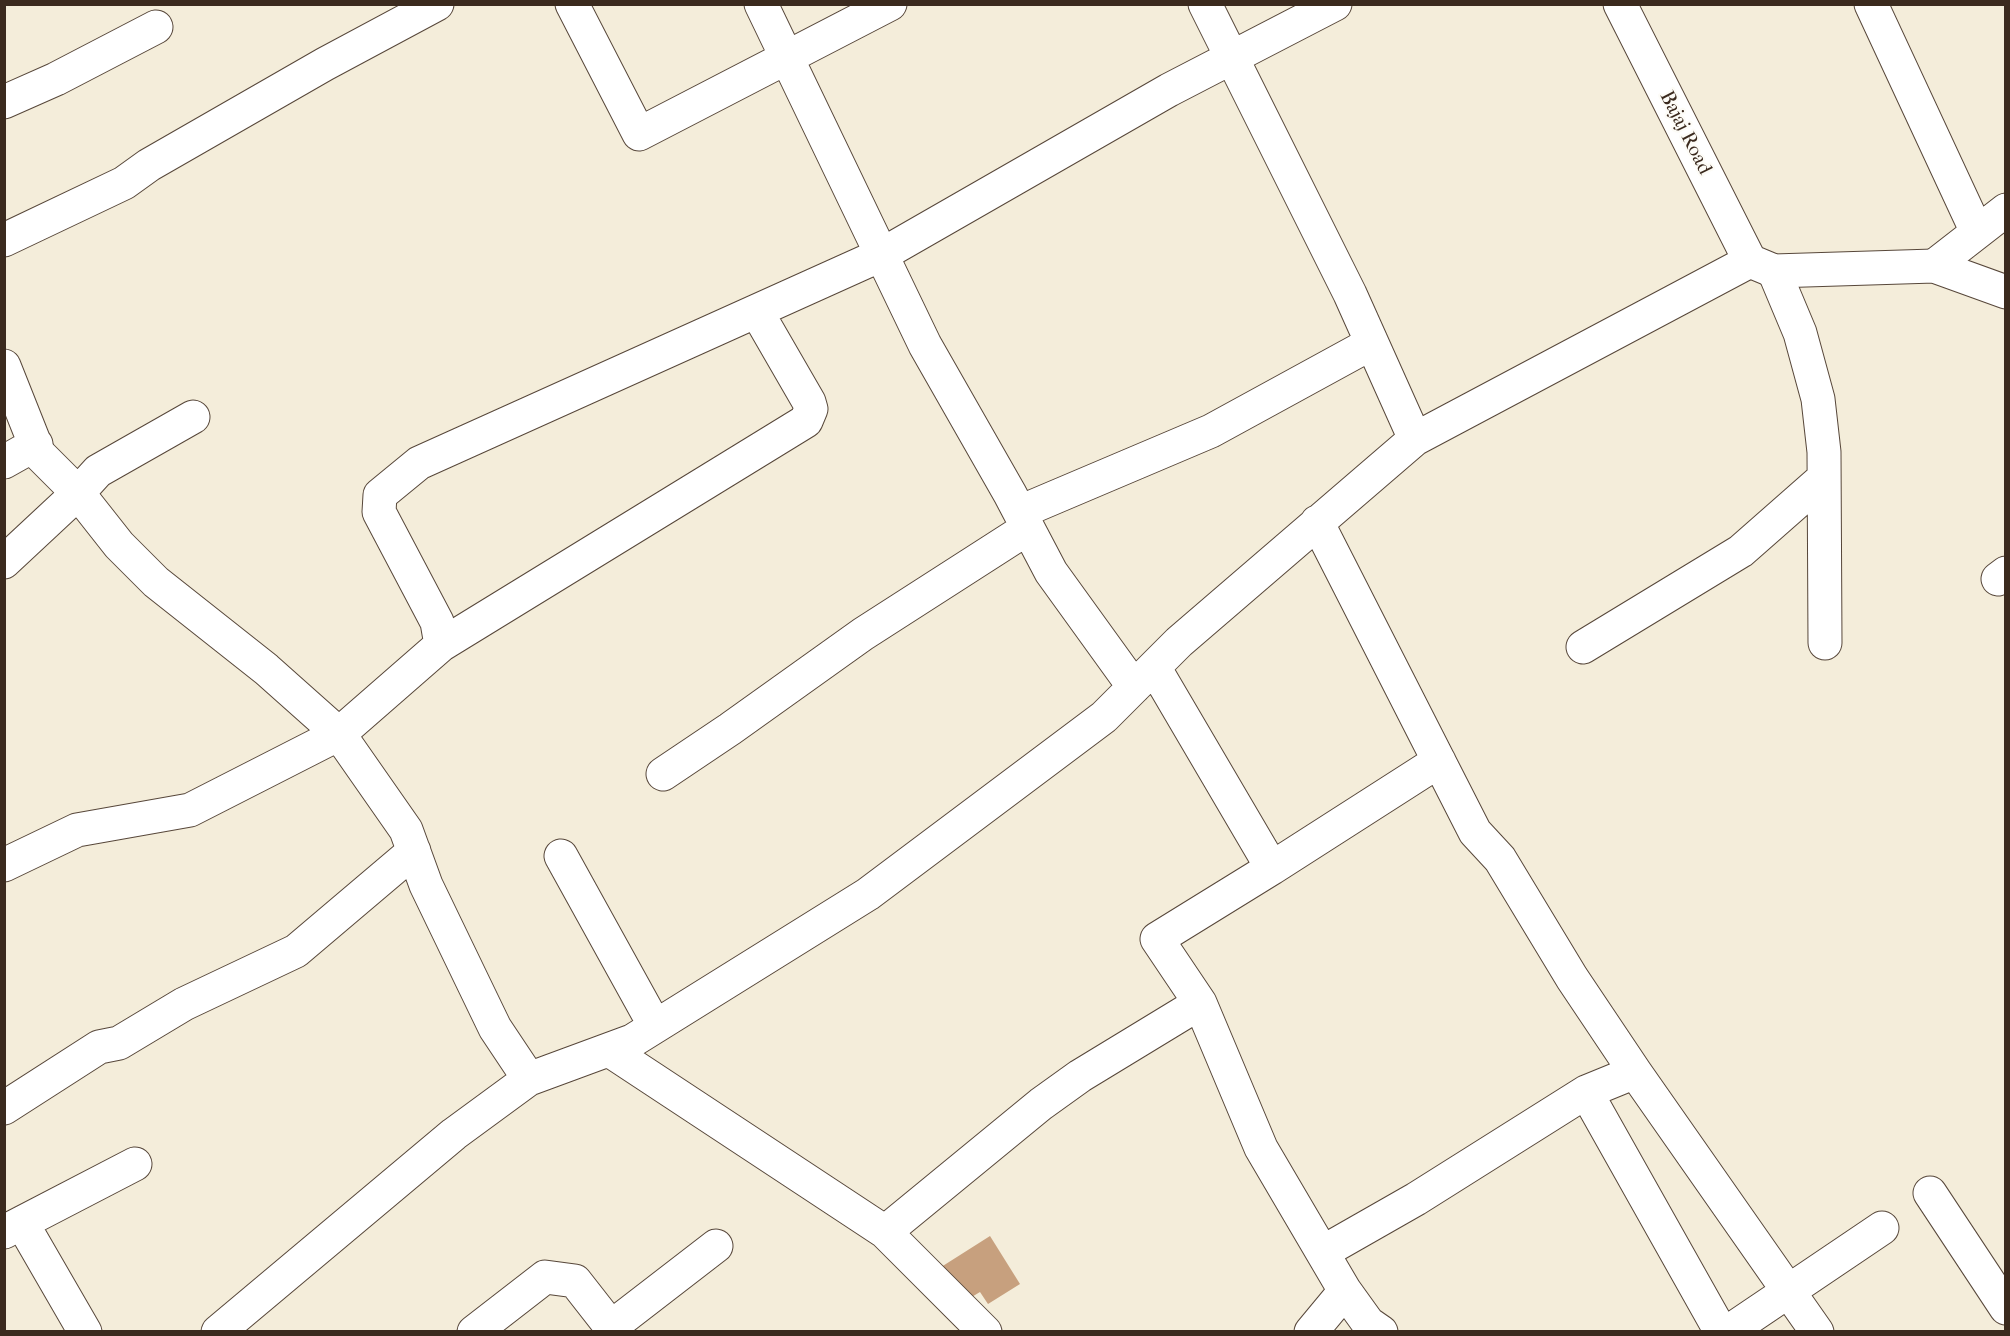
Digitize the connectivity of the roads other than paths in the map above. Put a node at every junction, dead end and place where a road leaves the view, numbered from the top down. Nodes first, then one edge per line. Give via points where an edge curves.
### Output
1 (437, 4) edge
2 (572, 4) edge
3 (761, 4) edge
4 (890, 4) edge
5 (1205, 4) edge
6 (1335, 4) edge
7 (1620, 4) edge
8 (1871, 4) edge
9 (156, 27) dead end
10 (788, 57) junction
11 (1231, 58) junction
12 (4, 102) edge
13 (2006, 210) edge
14 (1977, 232) junction
15 (4, 240) edge
16 (883, 254) junction
17 (1762, 266) junction
18 (1934, 266) junction
19 (2006, 292) edge
20 (757, 312) junction
21 (1372, 343) junction
22 (4, 366) edge
23 (193, 417) dead end
24 (1415, 439) junction
25 (36, 444) junction
26 (4, 462) edge
27 (1824, 478) junction
28 (78, 493) junction
29 (1024, 520) junction
30 (1317, 522) junction
31 (4, 562) edge
32 (1825, 643) dead end
33 (441, 645) junction
34 (1583, 647) dead end
35 (1144, 677) junction
36 (339, 734) junction
37 (1439, 761) junction
38 (663, 774) dead end
39 (414, 851) junction
40 (561, 856) dead end
41 (4, 866) edge
42 (1272, 868) junction
43 (1200, 1004) junction
44 (655, 1026) junction
45 (609, 1050) junction
46 (1635, 1072) junction
47 (529, 1079) junction
48 (1586, 1092) junction
49 (4, 1108) edge
50 (135, 1164) dead end
51 (1930, 1193) dead end
52 (14, 1228) edge
53 (1882, 1228) dead end
54 (885, 1232) junction
55 (716, 1246) dead end
56 (1323, 1252) junction
57 (1345, 1291) junction
58 (1788, 1291) junction
59 (2006, 1308) edge
60 (613, 1329) edge
61 (85, 1332) edge
62 (218, 1332) edge
63 (474, 1332) edge
64 (985, 1332) edge
65 (1311, 1332) edge
66 (1381, 1332) edge
67 (1721, 1332) edge
68 (1728, 1332) edge
69 (1817, 1332) edge

1 - 15 street via 314,69 124,183
2 - 10 street via 639,134
3 - 10 street
4 - 10 street
5 - 11 street
6 - 11 street
7 - 17 street, Bajaj Road
8 - 14 street
9 - 12 street
10 - 16 street
11 - 16 street
11 - 21 street
13 - 14 street
14 - 18 street
16 - 20 street
16 - 29 street via 926,345
17 - 18 street
17 - 24 street
17 - 27 street, Bajaj Road via 1800,333 1811,368 1818,399
18 - 19 street
20 - 33 street via 809,402 811,409 806,421
20 - 33 street via 419,463 380,495 379,512 437,622
21 - 24 street
21 - 29 street via 1211,431
22 - 25 street
23 - 28 street via 98,471
24 - 30 street
25 - 26 street
25 - 28 street via 39,454
27 - 32 street, Bajaj Road
27 - 34 street via 1742,551
28 - 31 street
28 - 36 street via 119,545 156,582 266,669
29 - 35 street via 1052,572
29 - 38 street
30 - 35 street via 1205,618
30 - 37 street
33 - 36 street
35 - 42 street
35 - 44 street via 1104,717 868,894
36 - 39 street via 406,830
36 - 41 street via 190,810 77,830
37 - 42 street
37 - 46 street via 1475,832 1500,860
39 - 47 street via 426,885 495,1028
39 - 49 street via 296,951 184,1004 119,1043 99,1047
40 - 44 street
42 - 43 street via 1157,939
43 - 54 street via 1041,1104
43 - 56 street via 1261,1148
44 - 45 street
45 - 47 street
45 - 54 street
46 - 48 street
46 - 58 street
47 - 62 street via 454,1134
48 - 56 street via 1416,1199
48 - 67 street
50 - 52 street
51 - 59 street
52 - 61 street
53 - 58 street
54 - 64 street
55 - 60 street
56 - 57 street
57 - 65 street
57 - 66 street via 1368,1323
58 - 68 street
58 - 69 street
60 - 63 street via 575,1281 545,1277

